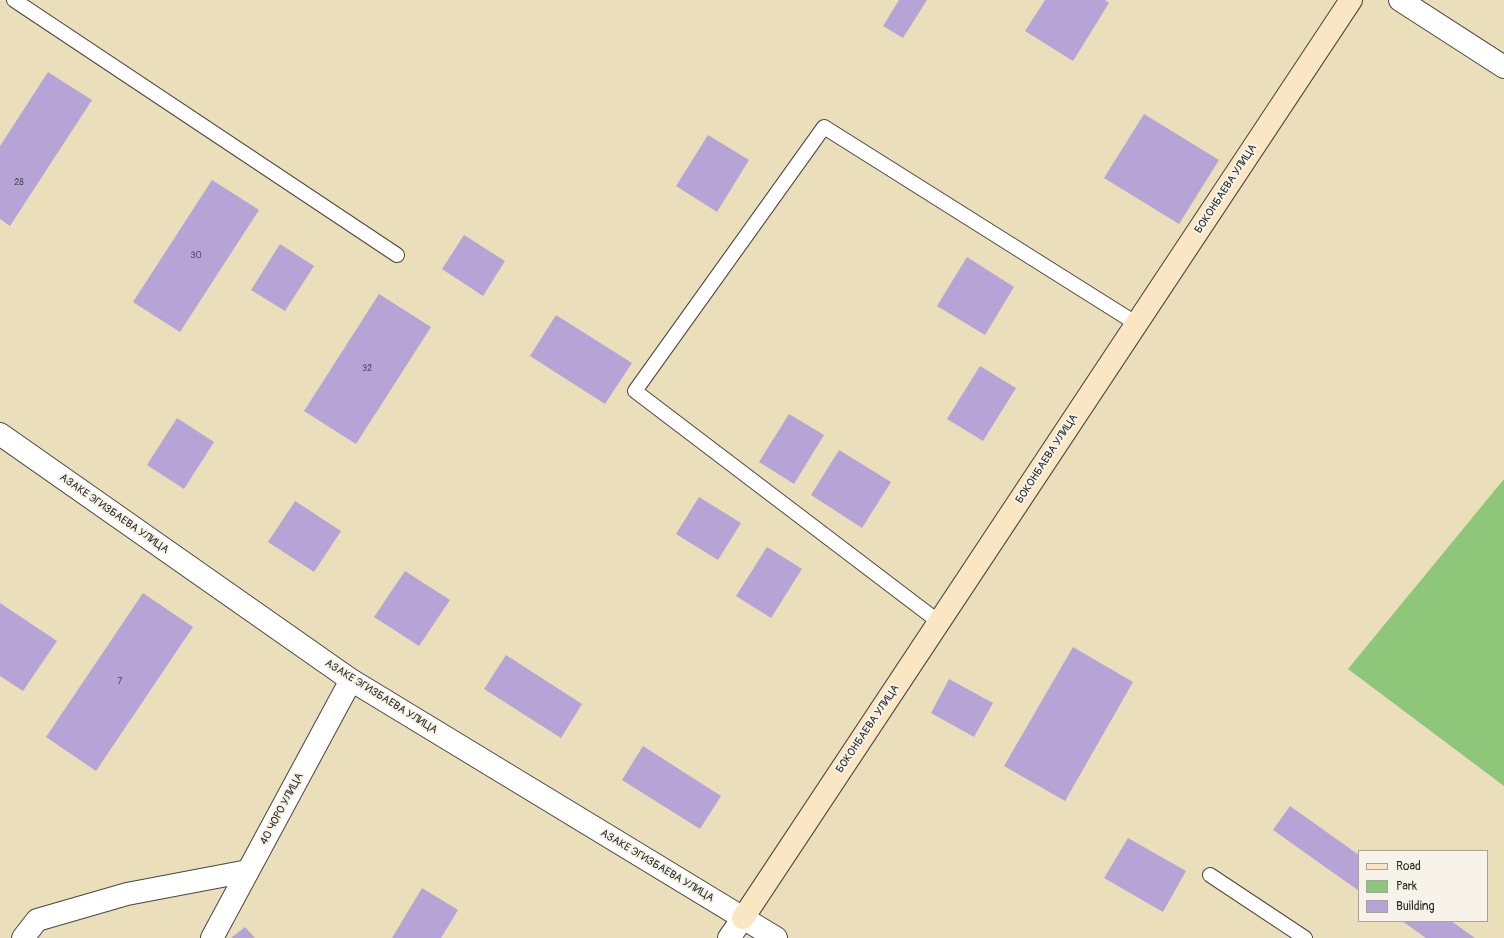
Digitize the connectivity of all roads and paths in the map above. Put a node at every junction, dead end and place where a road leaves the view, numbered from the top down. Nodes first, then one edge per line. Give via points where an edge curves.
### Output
1 (14, 0) edge
2 (1351, 0) edge
3 (1400, 0) edge
4 (1504, 67) edge
5 (397, 255) dead end
6 (1137, 324) junction
7 (0, 434) edge
8 (939, 622) junction
9 (351, 680) junction
10 (248, 871) junction
11 (1210, 876) dead end
12 (744, 918) junction
13 (23, 938) edge
14 (212, 938) edge
15 (729, 938) edge
16 (776, 938) edge
17 (1305, 938) edge

1 - 5 lane
2 - 6 street, БОКОНБАЕВА УЛИЦА
3 - 4 street
6 - 8 street, БОКОНБАЕВА УЛИЦА
6 - 8 lane via 824,127 635,391
7 - 9 street, АЗАКЕ ЭГИЗБАЕВА УЛИЦА
8 - 12 street, БОКОНБАЕВА УЛИЦА
9 - 10 street, 40 ЧОРО УЛИЦА
9 - 12 street, АЗАКЕ ЭГИЗБАЕВА УЛИЦА
10 - 13 street via 127,894 38,920
10 - 14 street, 40 ЧОРО УЛИЦА
11 - 17 lane
12 - 15 street
12 - 16 street, АЗАКЕ ЭГИЗБАЕВА УЛИЦА

